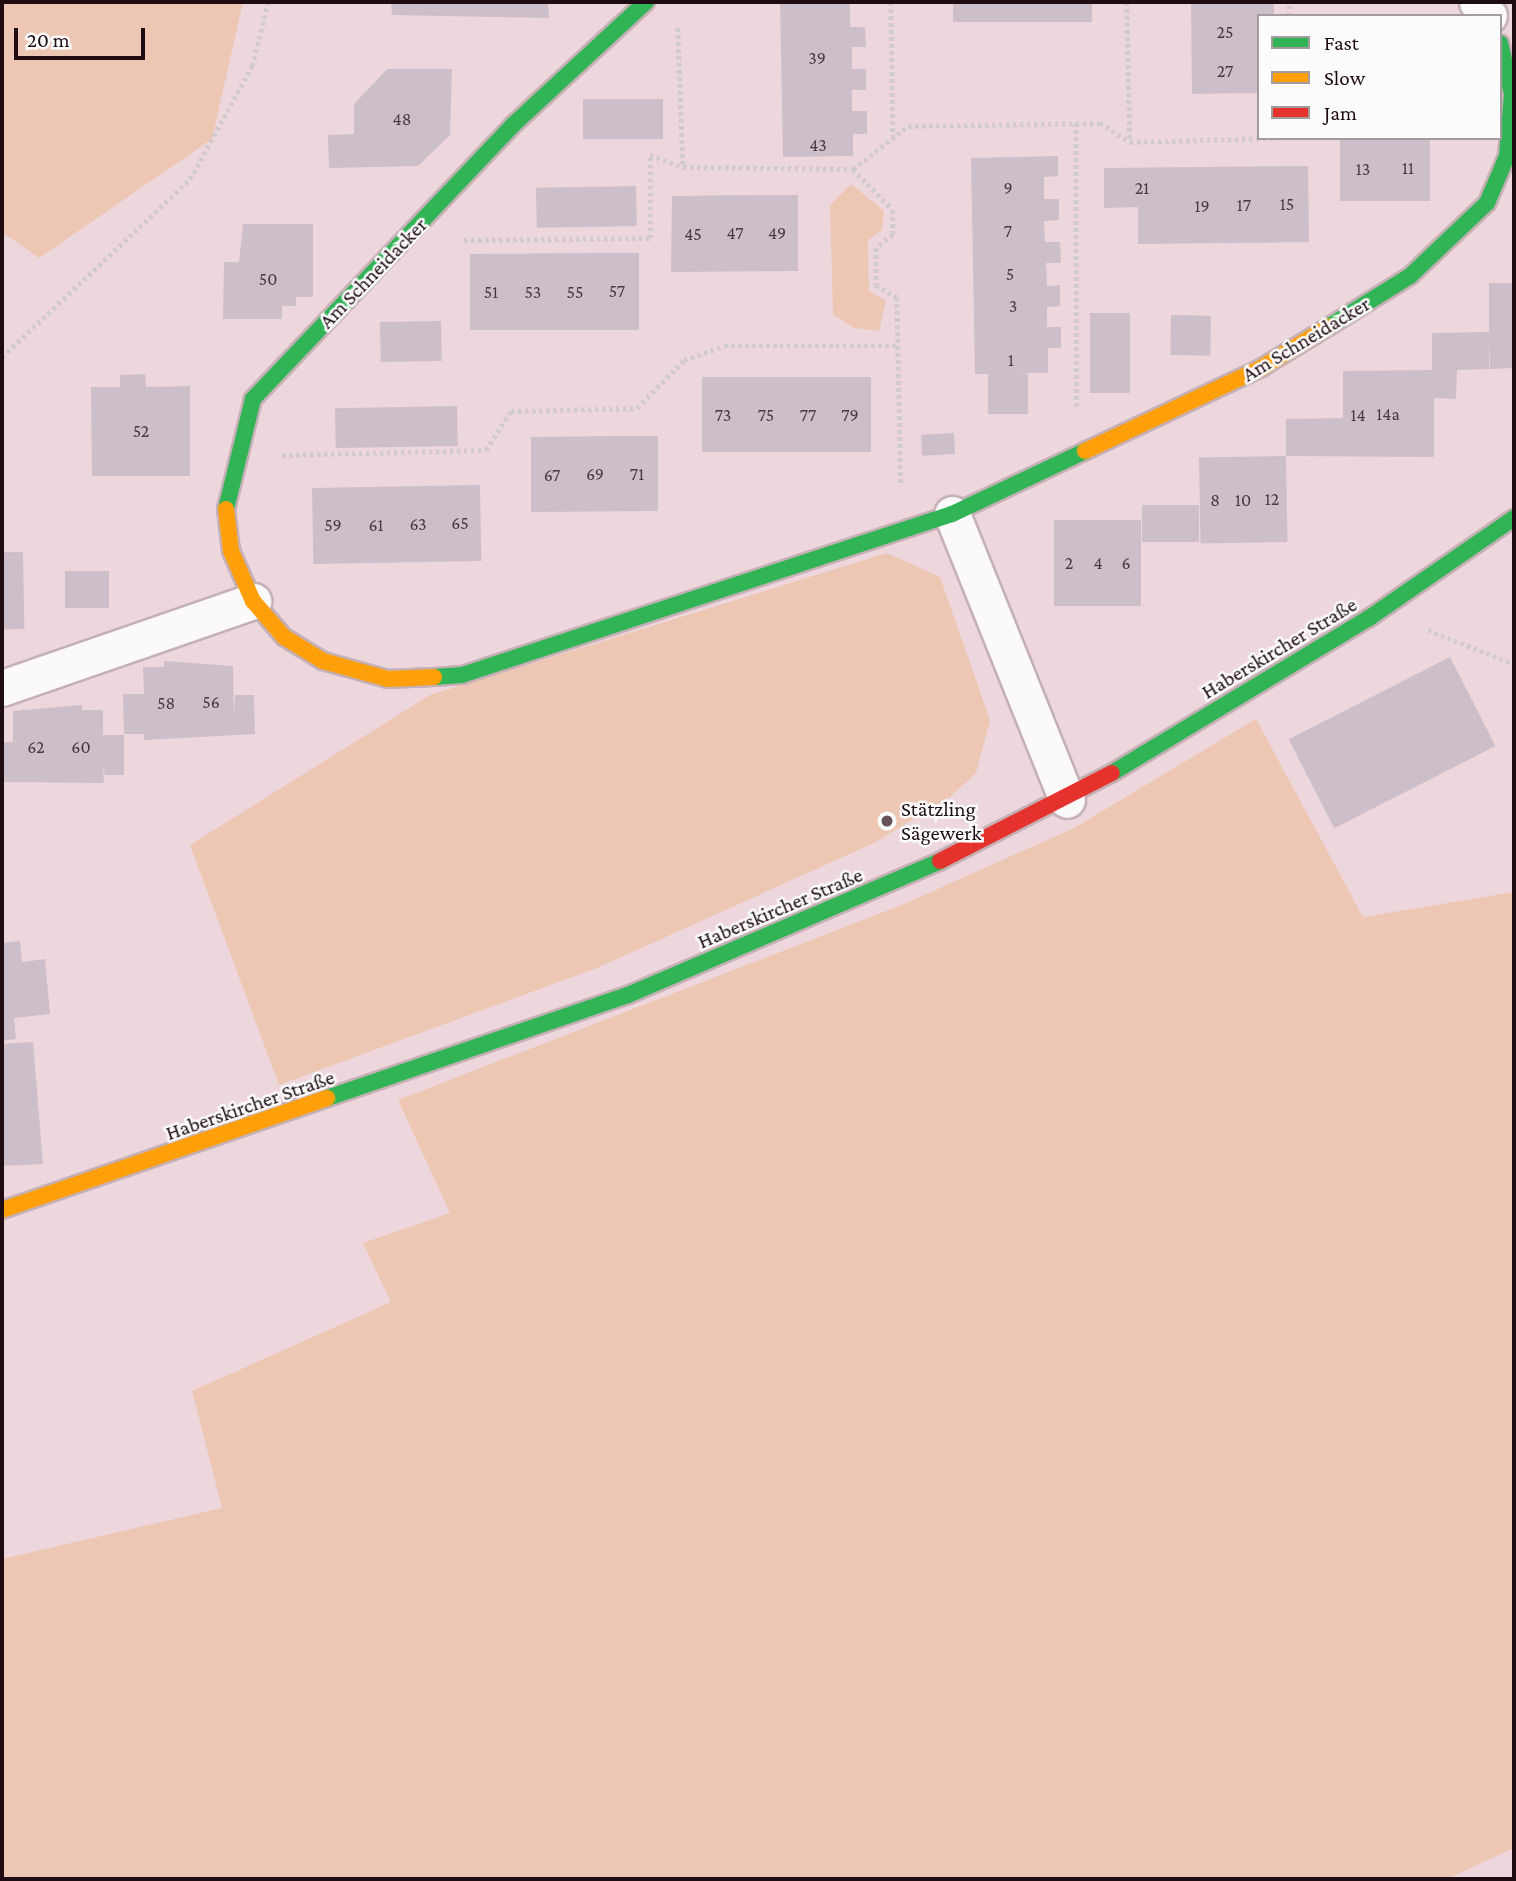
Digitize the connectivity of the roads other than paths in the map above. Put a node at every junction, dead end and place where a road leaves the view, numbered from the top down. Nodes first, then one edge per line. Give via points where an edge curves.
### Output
1 (646, 2) edge
2 (1502, 51) edge
3 (952, 514) junction
4 (1514, 518) edge
5 (253, 601) junction
6 (2, 688) edge
7 (1068, 800) junction
8 (2, 1210) edge

1 - 5 street, Am Schneidacker via 513,125 253,399 232,457 225,500 231,551
2 - 3 street, Am Schneidacker via 1513,94 1507,156 1487,203 1454,240 1410,276 1261,368 1077,460
3 - 5 street, Am Schneidacker via 462,675 388,679 323,661 284,637
3 - 7 street
4 - 7 street, Haberskircher Straße via 1369,618
5 - 6 street
7 - 8 street, Haberskircher Straße via 628,995

